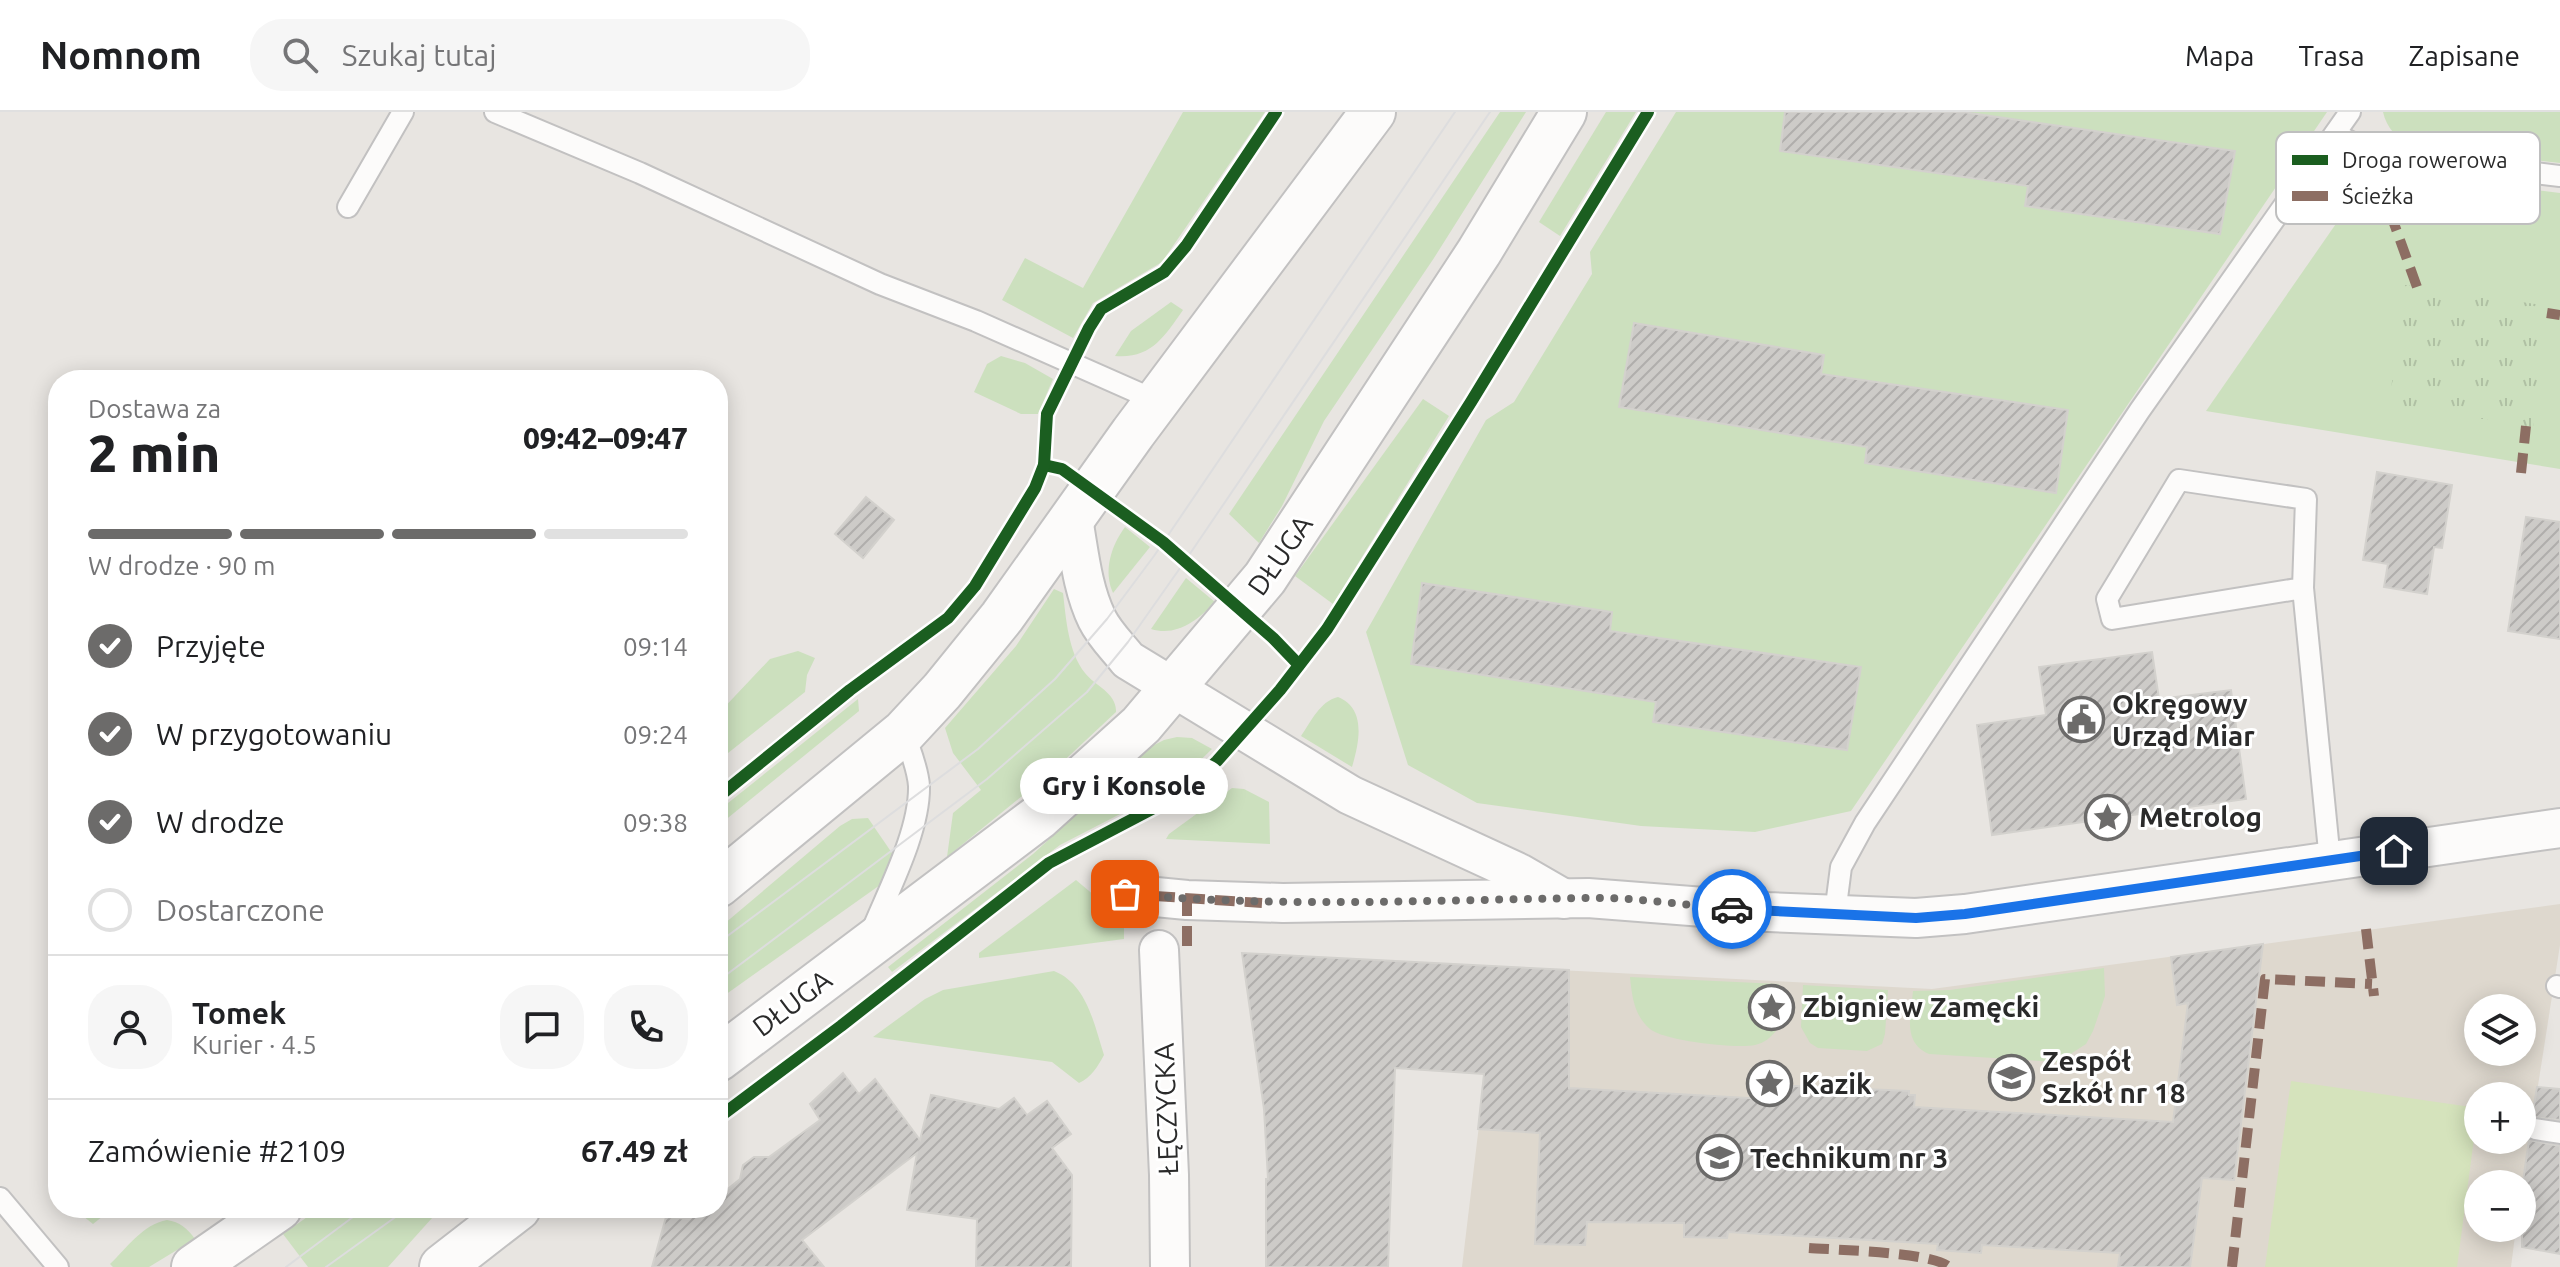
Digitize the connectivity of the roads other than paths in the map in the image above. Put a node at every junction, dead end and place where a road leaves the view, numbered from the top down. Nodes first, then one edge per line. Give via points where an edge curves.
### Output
1 (403, 112) edge
2 (495, 112) edge
3 (1373, 112) edge
4 (1564, 112) edge
5 (2350, 112) edge
6 (2336, 132) edge
7 (2540, 174) edge
8 (2560, 176) edge
9 (348, 207) dead end
10 (2276, 218) edge
11 (1157, 401) junction
12 (1073, 519) junction
13 (2303, 588) junction
14 (1173, 688) junction
15 (904, 732) junction
16 (2560, 828) edge
17 (2330, 861) junction
18 (728, 877) edge
19 (1125, 894) dead end
20 (1564, 899) junction
21 (1835, 914) junction
22 (865, 948) junction
23 (1159, 950) dead end
24 (728, 1051) edge
25 (2536, 1129) edge
26 (2560, 1133) edge
27 (0, 1198) edge
28 (265, 1218) edge
29 (505, 1218) edge
30 (58, 1267) edge
31 (194, 1267) edge
32 (442, 1267) edge
33 (1170, 1267) edge

1 - 9 lane
2 - 11 lane
3 - 11 street
4 - 14 street, DŁUGA via 1319,500 1246,603
5 - 6 lane
7 - 8 lane
10 - 21 lane via 2140,410 1865,823 1841,867
11 - 12 street
12 - 14 street via 1097,619 1128,660
12 - 15 street via 1002,617
13 - 13 lane via 2306,499 2179,480 2107,599 2112,619
13 - 17 lane
14 - 20 street via 1350,795
14 - 22 street, DŁUGA via 1141,725 1039,817
15 - 18 street
15 - 22 lane via 919,784 910,836
16 - 17 street
17 - 21 street via 1965,914
19 - 20 street via 1283,903
20 - 21 street
22 - 24 street, DŁUGA
23 - 33 street, ŁĘCZYCKA
25 - 26 lane
27 - 30 lane
28 - 31 street
29 - 32 street

